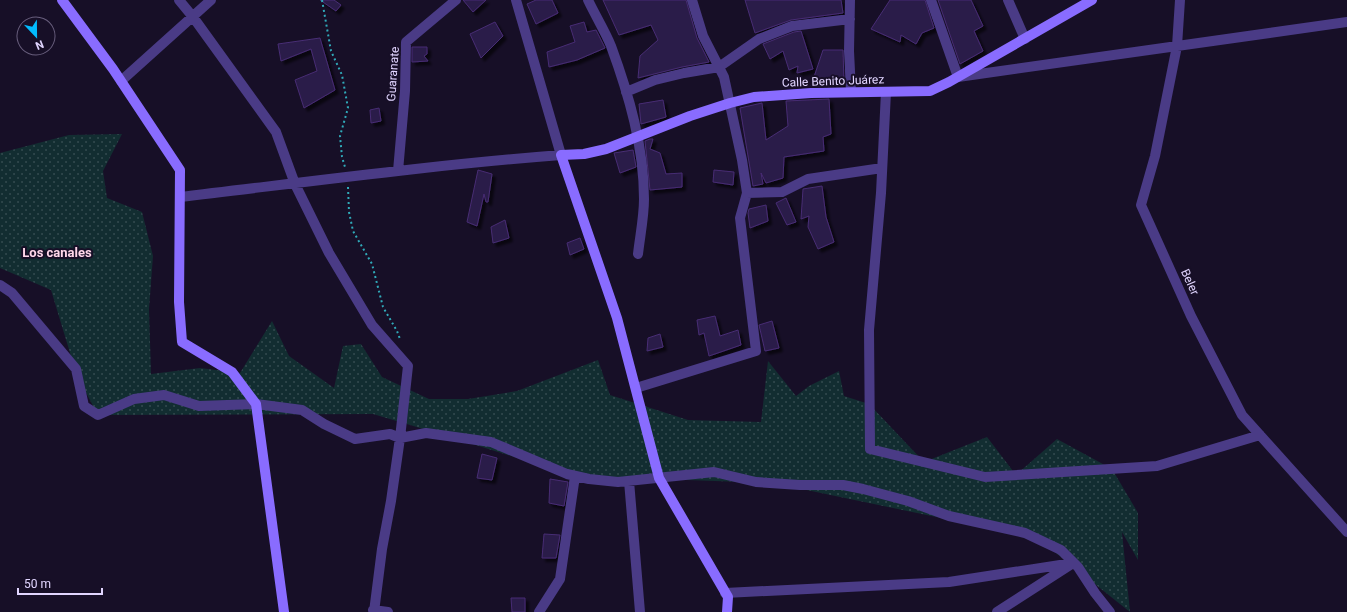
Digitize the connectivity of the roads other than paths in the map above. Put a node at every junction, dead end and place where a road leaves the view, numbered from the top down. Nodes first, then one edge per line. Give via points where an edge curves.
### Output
1 (62, 0) edge
2 (179, 0) edge
3 (211, 0) edge
4 (456, 0) edge
5 (516, 0) edge
6 (588, 0) edge
7 (692, 0) edge
8 (850, 0) edge
9 (931, 0) edge
10 (1008, 0) edge
11 (1092, 0) edge
12 (1180, 0) edge
13 (193, 17) junction
14 (850, 19) junction
15 (1347, 22) edge
16 (1025, 39) junction
17 (1177, 46) junction
18 (719, 67) junction
19 (958, 77) junction
20 (121, 81) junction
21 (626, 92) junction
22 (851, 92) junction
23 (886, 92) junction
24 (730, 103) junction
25 (637, 136) junction
26 (561, 155) junction
27 (882, 168) junction
28 (398, 171) junction
29 (295, 184) junction
30 (747, 193) junction
31 (180, 197) junction
32 (638, 254) dead end
33 (0, 285) edge
34 (636, 388) junction
35 (256, 404) junction
36 (1260, 435) junction
37 (400, 438) junction
38 (575, 476) junction
39 (659, 478) junction
40 (629, 481) junction
41 (1347, 532) edge
42 (1074, 563) junction
43 (725, 593) junction
44 (373, 611) edge
45 (284, 612) edge
46 (388, 612) edge
47 (539, 612) edge
48 (640, 612) edge
49 (727, 612) edge
50 (997, 612) edge
51 (1110, 612) edge

1 - 20 main road
2 - 13 street
3 - 13 street
4 - 28 street, Guaranate via 406,42 405,91
5 - 26 street
6 - 21 street via 611,45
7 - 18 street via 703,36
8 - 14 street
9 - 19 street
10 - 16 street
11 - 16 main road, Calle Benito Juárez
12 - 17 street, Beler
13 - 20 street
13 - 29 street via 276,132
14 - 18 street via 792,26 759,40
14 - 22 street
15 - 17 street
16 - 19 main road, Calle Benito Juárez
17 - 19 street
17 - 36 street, Beler via 1155,156 1141,205 1191,316 1242,415
18 - 21 street via 655,80
18 - 24 street
19 - 23 main road, Calle Benito Juárez via 930,91
20 - 31 main road via 180,170
21 - 25 street
22 - 23 main road, Calle Benito Juárez
22 - 24 main road, Calle Benito Juárez via 754,97
23 - 27 street
24 - 25 main road, Calle Benito Juárez
24 - 30 street
25 - 26 main road, Calle Benito Juárez via 606,149 584,154
25 - 32 street via 642,159 644,200
26 - 28 street
26 - 34 main road via 618,318
27 - 30 street via 808,179 782,192
27 - 36 street via 869,330 870,449 985,478 1156,466
28 - 29 street
29 - 31 street
29 - 37 street via 328,253 372,325 408,366
30 - 34 street via 740,218 756,351
31 - 35 main road via 179,302 182,342 232,372
33 - 35 street via 12,293 76,369 84,406 98,415 134,399 164,395 199,406
34 - 39 main road
35 - 37 street via 302,410 355,439 390,434
35 - 45 main road
36 - 41 street, Beler
37 - 38 street via 426,433 491,442
37 - 44 street
38 - 40 street via 618,482
38 - 47 street via 560,579
39 - 40 street
39 - 42 street via 714,472 756,482 843,485 863,489 908,501 949,516 1025,533 1061,550
39 - 43 main road
40 - 48 street
42 - 43 street via 949,582
42 - 50 street
42 - 51 street
43 - 49 main road via 728,597
44 - 46 street

